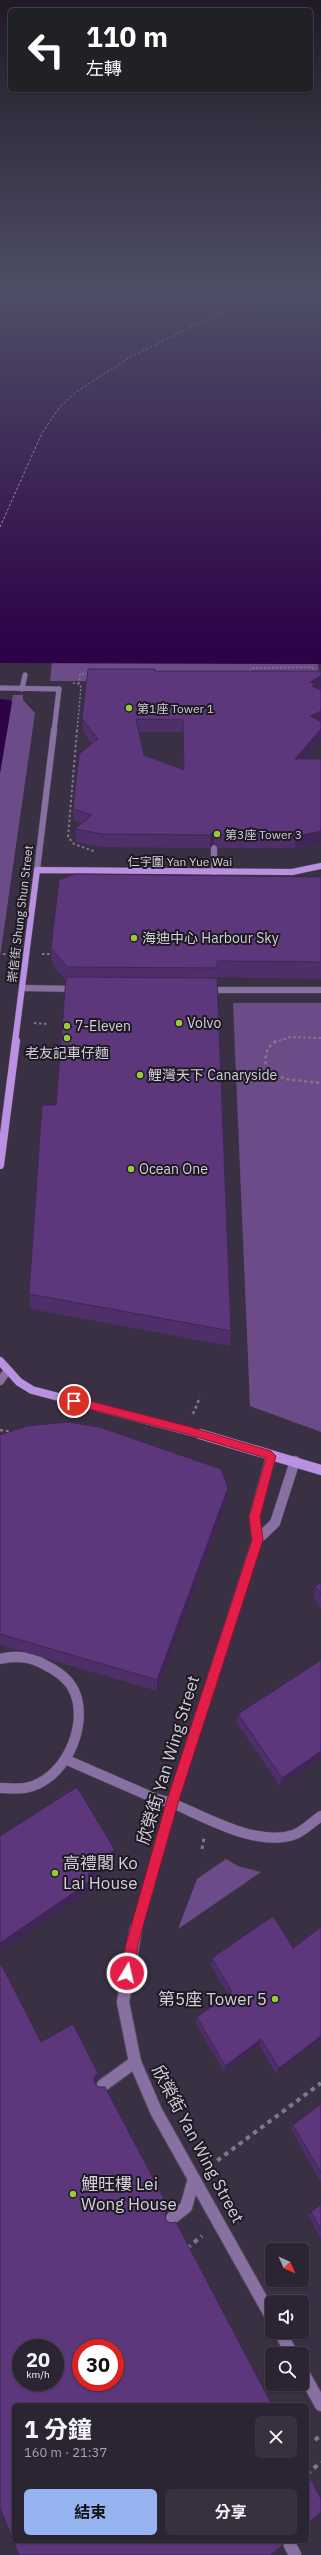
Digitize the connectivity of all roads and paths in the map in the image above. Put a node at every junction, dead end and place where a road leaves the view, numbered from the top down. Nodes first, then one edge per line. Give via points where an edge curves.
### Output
1 (321, 673) edge
2 (96, 674) edge
3 (24, 675) dead end
4 (243, 675) edge
5 (69, 683) dead end
6 (79, 684) junction
7 (0, 688) edge
8 (22, 688) junction
9 (214, 848) dead end
10 (89, 850) dead end
11 (321, 866) edge
12 (37, 870) junction
13 (214, 872) junction
14 (23, 988) junction
15 (82, 989) edge
16 (201, 990) edge
17 (321, 990) edge
18 (321, 1038) edge
19 (321, 1083) edge
20 (2, 1138) edge
21 (0, 1165) edge
22 (0, 1361) edge
23 (8, 1370) junction
24 (0, 1380) edge
25 (0, 1430) edge
26 (17, 1434) edge
27 (271, 1456) junction
28 (295, 1461) junction
29 (321, 1470) edge
30 (257, 1540) junction
31 (0, 1659) edge
32 (66, 1760) junction
33 (0, 1788) edge
34 (172, 1803) junction
35 (321, 1816) edge
36 (135, 2062) junction
37 (321, 2083) edge
38 (103, 2085) edge
39 (210, 2166) dead end
40 (194, 2179) junction
41 (172, 2218) dead end
42 (202, 2236) dead end
43 (185, 2250) edge
44 (265, 2306) edge
45 (309, 2384) edge
46 (321, 2405) edge
47 (321, 2435) edge
48 (315, 2440) dead end
49 (321, 2462) edge
50 (309, 2472) edge
51 (289, 2543) edge
52 (295, 2555) edge

1 - 4 path via 317,673 312,667 253,668
2 - 6 path via 80,674
3 - 8 street
5 - 6 path
6 - 10 path via 81,688 68,837 74,844
7 - 8 street
8 - 12 street, 崇信街 Shung Shun Street via 59,689
9 - 13 street
11 - 13 street, 仁宇圍 Yan Yue Wai via 292,872
12 - 13 street, 仁宇圍 Yan Yue Wai
12 - 14 street, 崇信街 Shung Shun Street
14 - 15 street
14 - 20 street, 崇信街 Shung Shun Street
16 - 17 street
18 - 19 path via 278,1039 265,1053 265,1060 266,1068 282,1079 300,1083
20 - 21 street, 崇信街 Shung Shun Street
22 - 23 street
23 - 24 street
23 - 27 street via 19,1382 32,1390 187,1430
25 - 26 path
27 - 28 street
27 - 30 street, 欣榮街 Yan Wing Street via 254,1517
28 - 29 street
28 - 30 street via 275,1524
30 - 34 street, 欣榮街 Yan Wing Street
31 - 32 street via 27,1658 48,1664 65,1677 76,1695 80,1716 77,1739
32 - 33 street via 51,1776 30,1786 8,1790
32 - 34 street via 154,1798
34 - 35 street via 254,1835 274,1839 294,1834
34 - 36 street, 欣榮街 Yan Wing Street via 132,1944 123,2002
36 - 38 street
36 - 40 street, 欣榮街 Yan Wing Street via 156,2111
37 - 39 path
40 - 41 street via 186,2207
40 - 44 street, 欣榮街 Yan Wing Street
42 - 43 path
45 - 46 street
47 - 48 path
49 - 50 path
51 - 52 street

